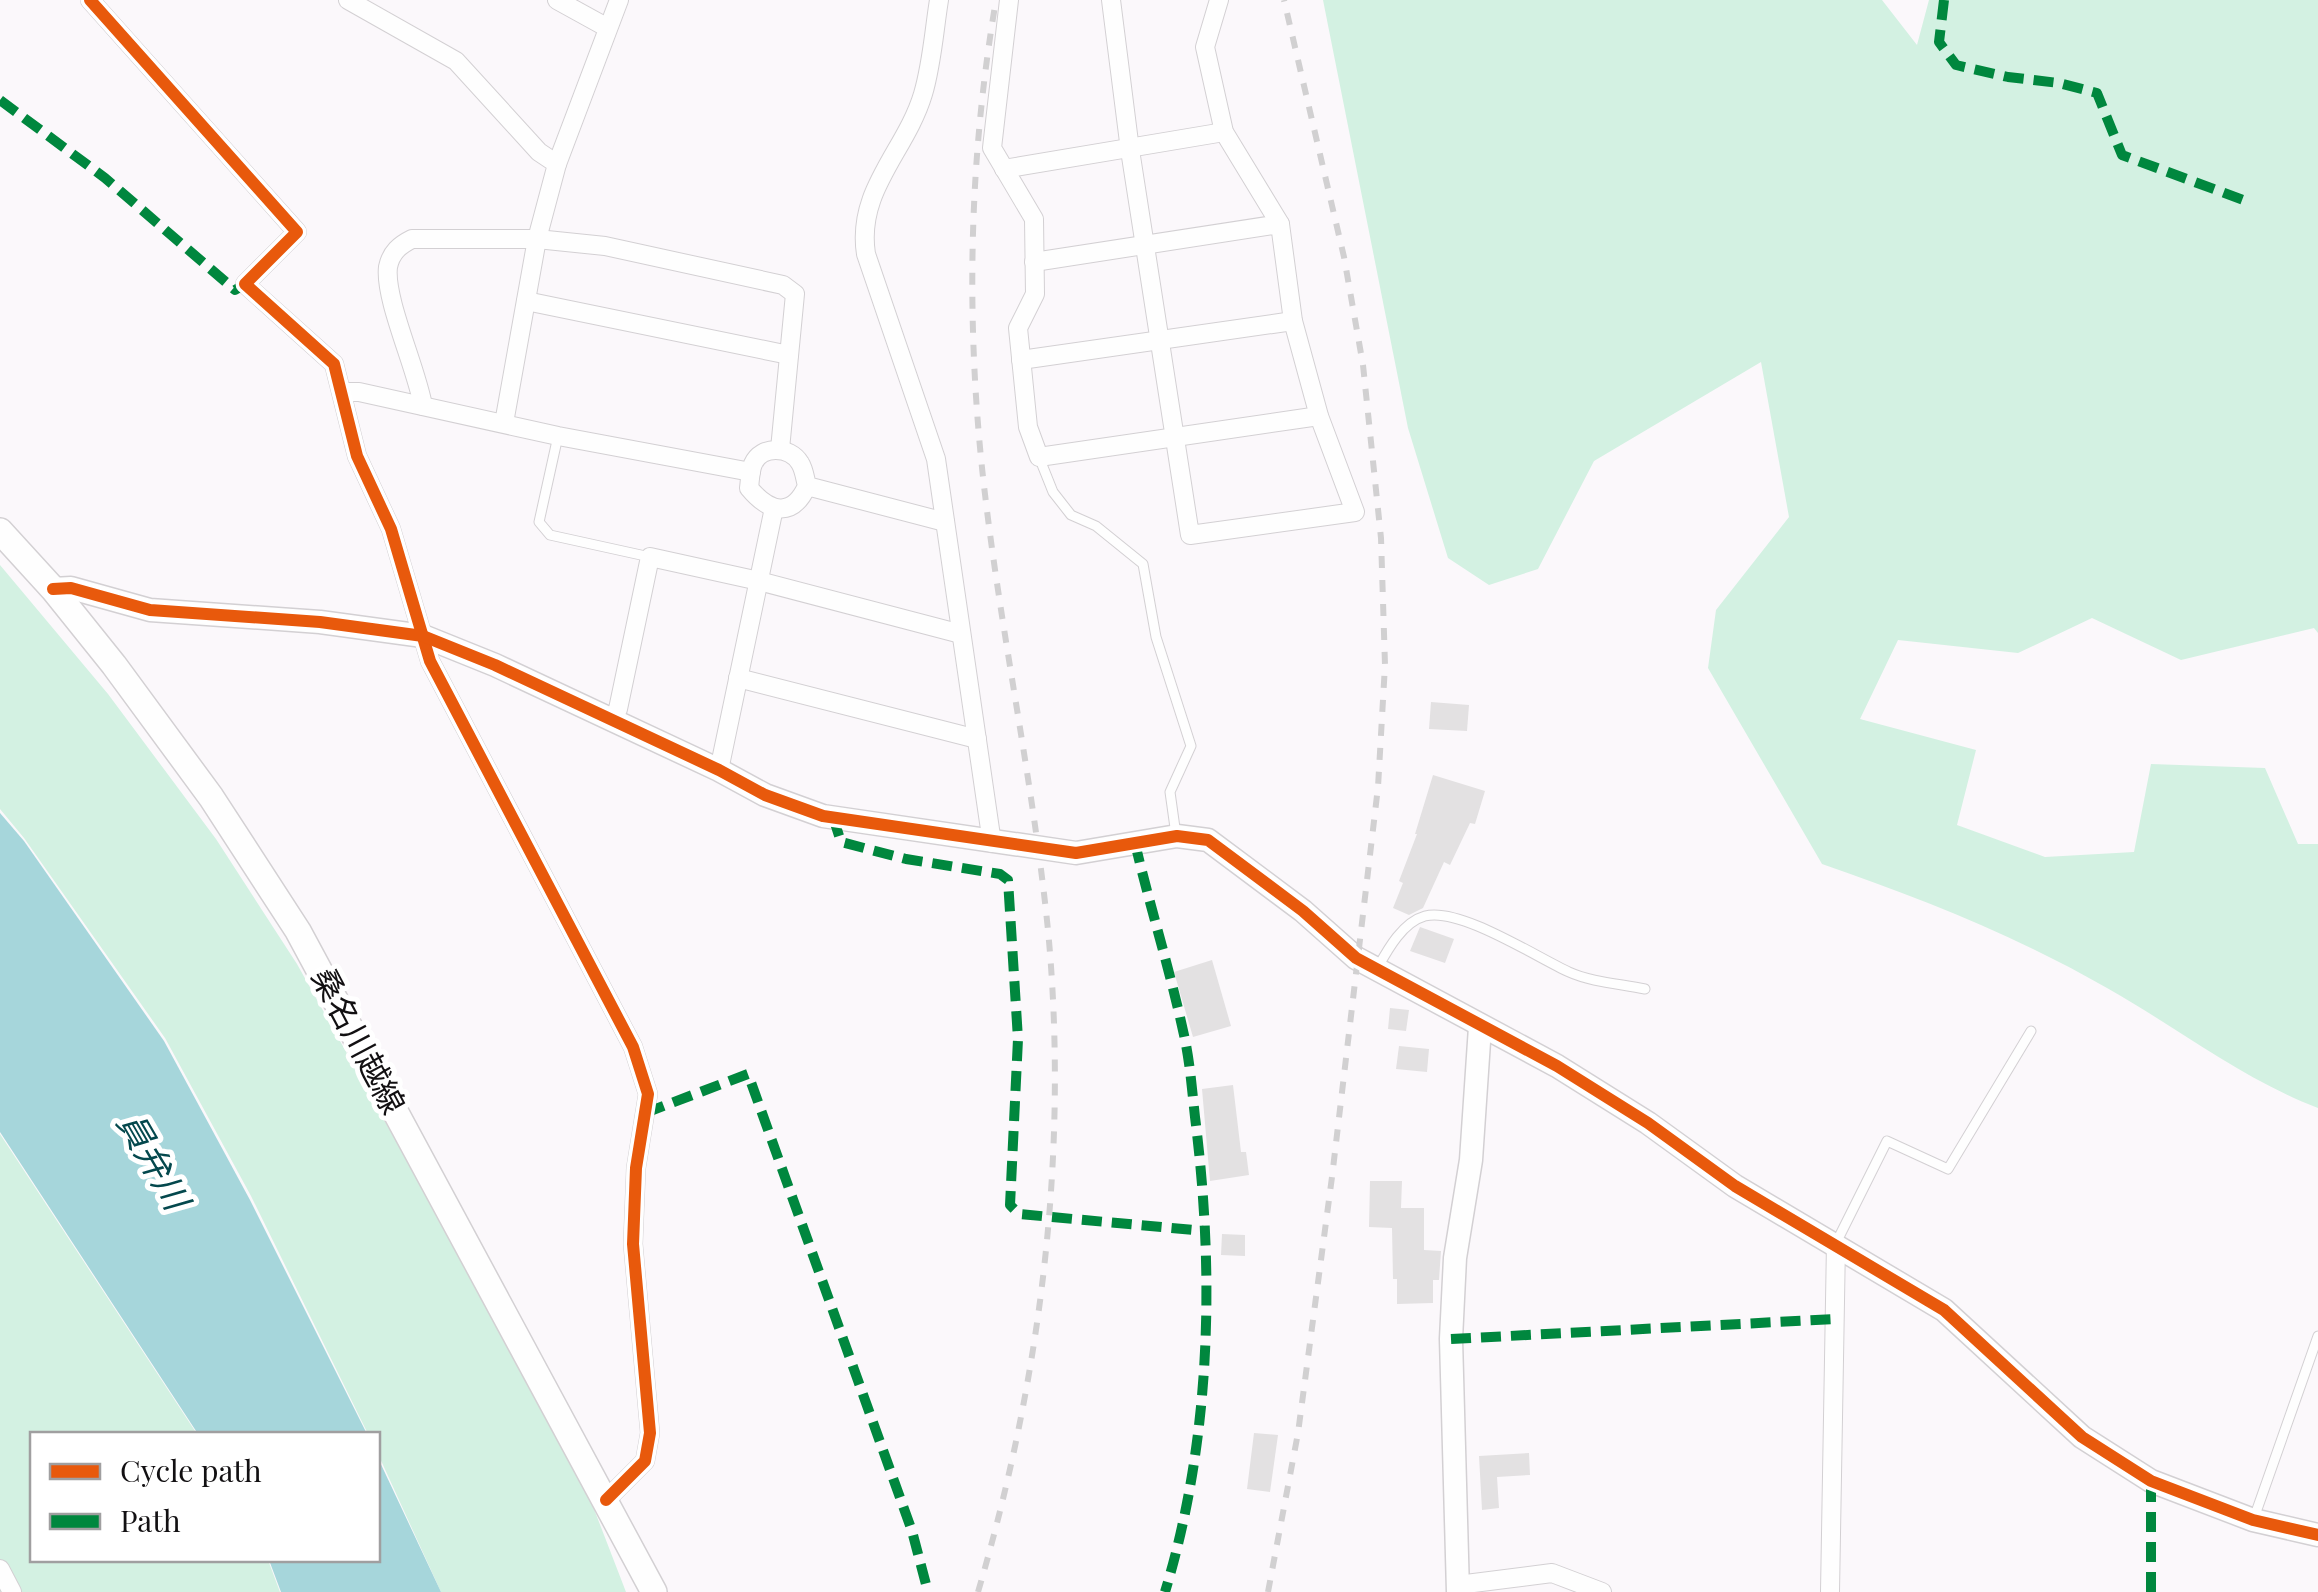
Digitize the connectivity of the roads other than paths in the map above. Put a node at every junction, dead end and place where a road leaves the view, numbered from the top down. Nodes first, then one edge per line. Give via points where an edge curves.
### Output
1 (90, 0) edge
2 (348, 0) edge
3 (558, 0) edge
4 (619, 0) edge
5 (939, 0) edge
6 (1009, 0) edge
7 (1111, 0) edge
8 (1219, 0) edge
9 (606, 27) junction
10 (1224, 132) junction
11 (1130, 150) junction
12 (558, 164) junction
13 (1004, 169) junction
14 (1280, 224) junction
15 (537, 239) junction
16 (1146, 245) junction
17 (1034, 262) junction
18 (526, 301) junction
19 (1293, 320) junction
20 (1160, 340) junction
21 (789, 356) junction
22 (1021, 360) junction
23 (342, 392) junction
24 (422, 406) junction
25 (1319, 416) junction
26 (504, 423) junction
27 (558, 436) junction
28 (1176, 437) junction
29 (780, 449) junction
30 (1040, 457) junction
31 (751, 472) junction
32 (807, 486) junction
33 (774, 508) junction
34 (945, 522) junction
35 (0, 531) edge
36 (650, 557) junction
37 (759, 580) junction
38 (54, 589) junction
39 (961, 634) junction
40 (423, 636) junction
41 (738, 678) junction
42 (612, 720) junction
43 (977, 738) junction
44 (719, 770) junction
45 (1176, 836) junction
46 (992, 843) junction
47 (1377, 970) junction
48 (1645, 988) dead end
49 (1480, 1027) junction
50 (2031, 1031) dead end
51 (1836, 1243) junction
52 (2318, 1336) edge
53 (606, 1500) junction
54 (2253, 1520) junction
55 (2318, 1535) edge
56 (0, 1569) edge
57 (1458, 1589) edge
58 (12, 1592) edge
59 (654, 1592) edge
60 (1602, 1592) edge
61 (1830, 1592) edge

1 - 23 street via 298,232 246,284 334,364
2 - 12 street via 456,61 539,152
3 - 9 street
4 - 9 street
5 - 34 street via 923,94 865,211 863,233 936,459
6 - 13 street via 992,148
7 - 11 street
8 - 10 street via 1205,47
9 - 12 street
10 - 11 street
10 - 14 street
11 - 13 street
11 - 16 street
12 - 15 street
13 - 17 street via 1034,219
14 - 16 street
14 - 19 street
15 - 18 street
15 - 21 street via 606,246 783,285 795,294
15 - 24 street via 412,238 396,248 388,266 390,288
16 - 17 street
16 - 20 street
17 - 22 street via 1035,294 1018,328
18 - 21 street
18 - 26 street
19 - 20 street
19 - 25 street
20 - 22 street
20 - 28 street
21 - 29 street
22 - 30 street via 1028,427
23 - 24 street
23 - 40 street via 357,456 391,529
24 - 26 street
25 - 28 street
25 - 28 street via 1355,512 1190,535
26 - 27 street
27 - 31 street
27 - 36 lane via 539,522 550,535
28 - 30 street
29 - 31 street via 762,453
29 - 32 street via 803,466
30 - 45 lane via 1053,492 1071,515 1143,564 1156,637 1191,746 1170,792
31 - 33 street via 749,488
32 - 33 street via 801,500
32 - 34 street
33 - 37 street
34 - 39 street
35 - 38 main road, 桑名川越線
36 - 37 street
36 - 42 street
37 - 39 street
37 - 41 street
38 - 40 street via 150,610
38 - 53 main road, 桑名川越線 via 211,796 298,930
39 - 43 street
40 - 42 street
40 - 53 street via 430,661 634,1047 648,1094 633,1244 650,1433 644,1461
41 - 43 street
41 - 44 street
42 - 44 street
43 - 46 street
44 - 46 street via 824,816
45 - 46 street via 1076,853
45 - 47 street via 1208,840
47 - 48 lane via 1410,924 1437,915 1500,937 1570,973
47 - 49 street
49 - 51 street via 1557,1066 1734,1186
49 - 57 street via 1450,1340
50 - 51 lane via 1948,1169 1888,1140
51 - 54 street via 1944,1310 2082,1437 2151,1481
51 - 61 street
52 - 54 lane
53 - 59 main road, 桑名川越線
54 - 55 street
56 - 58 street
57 - 60 street via 1552,1573

